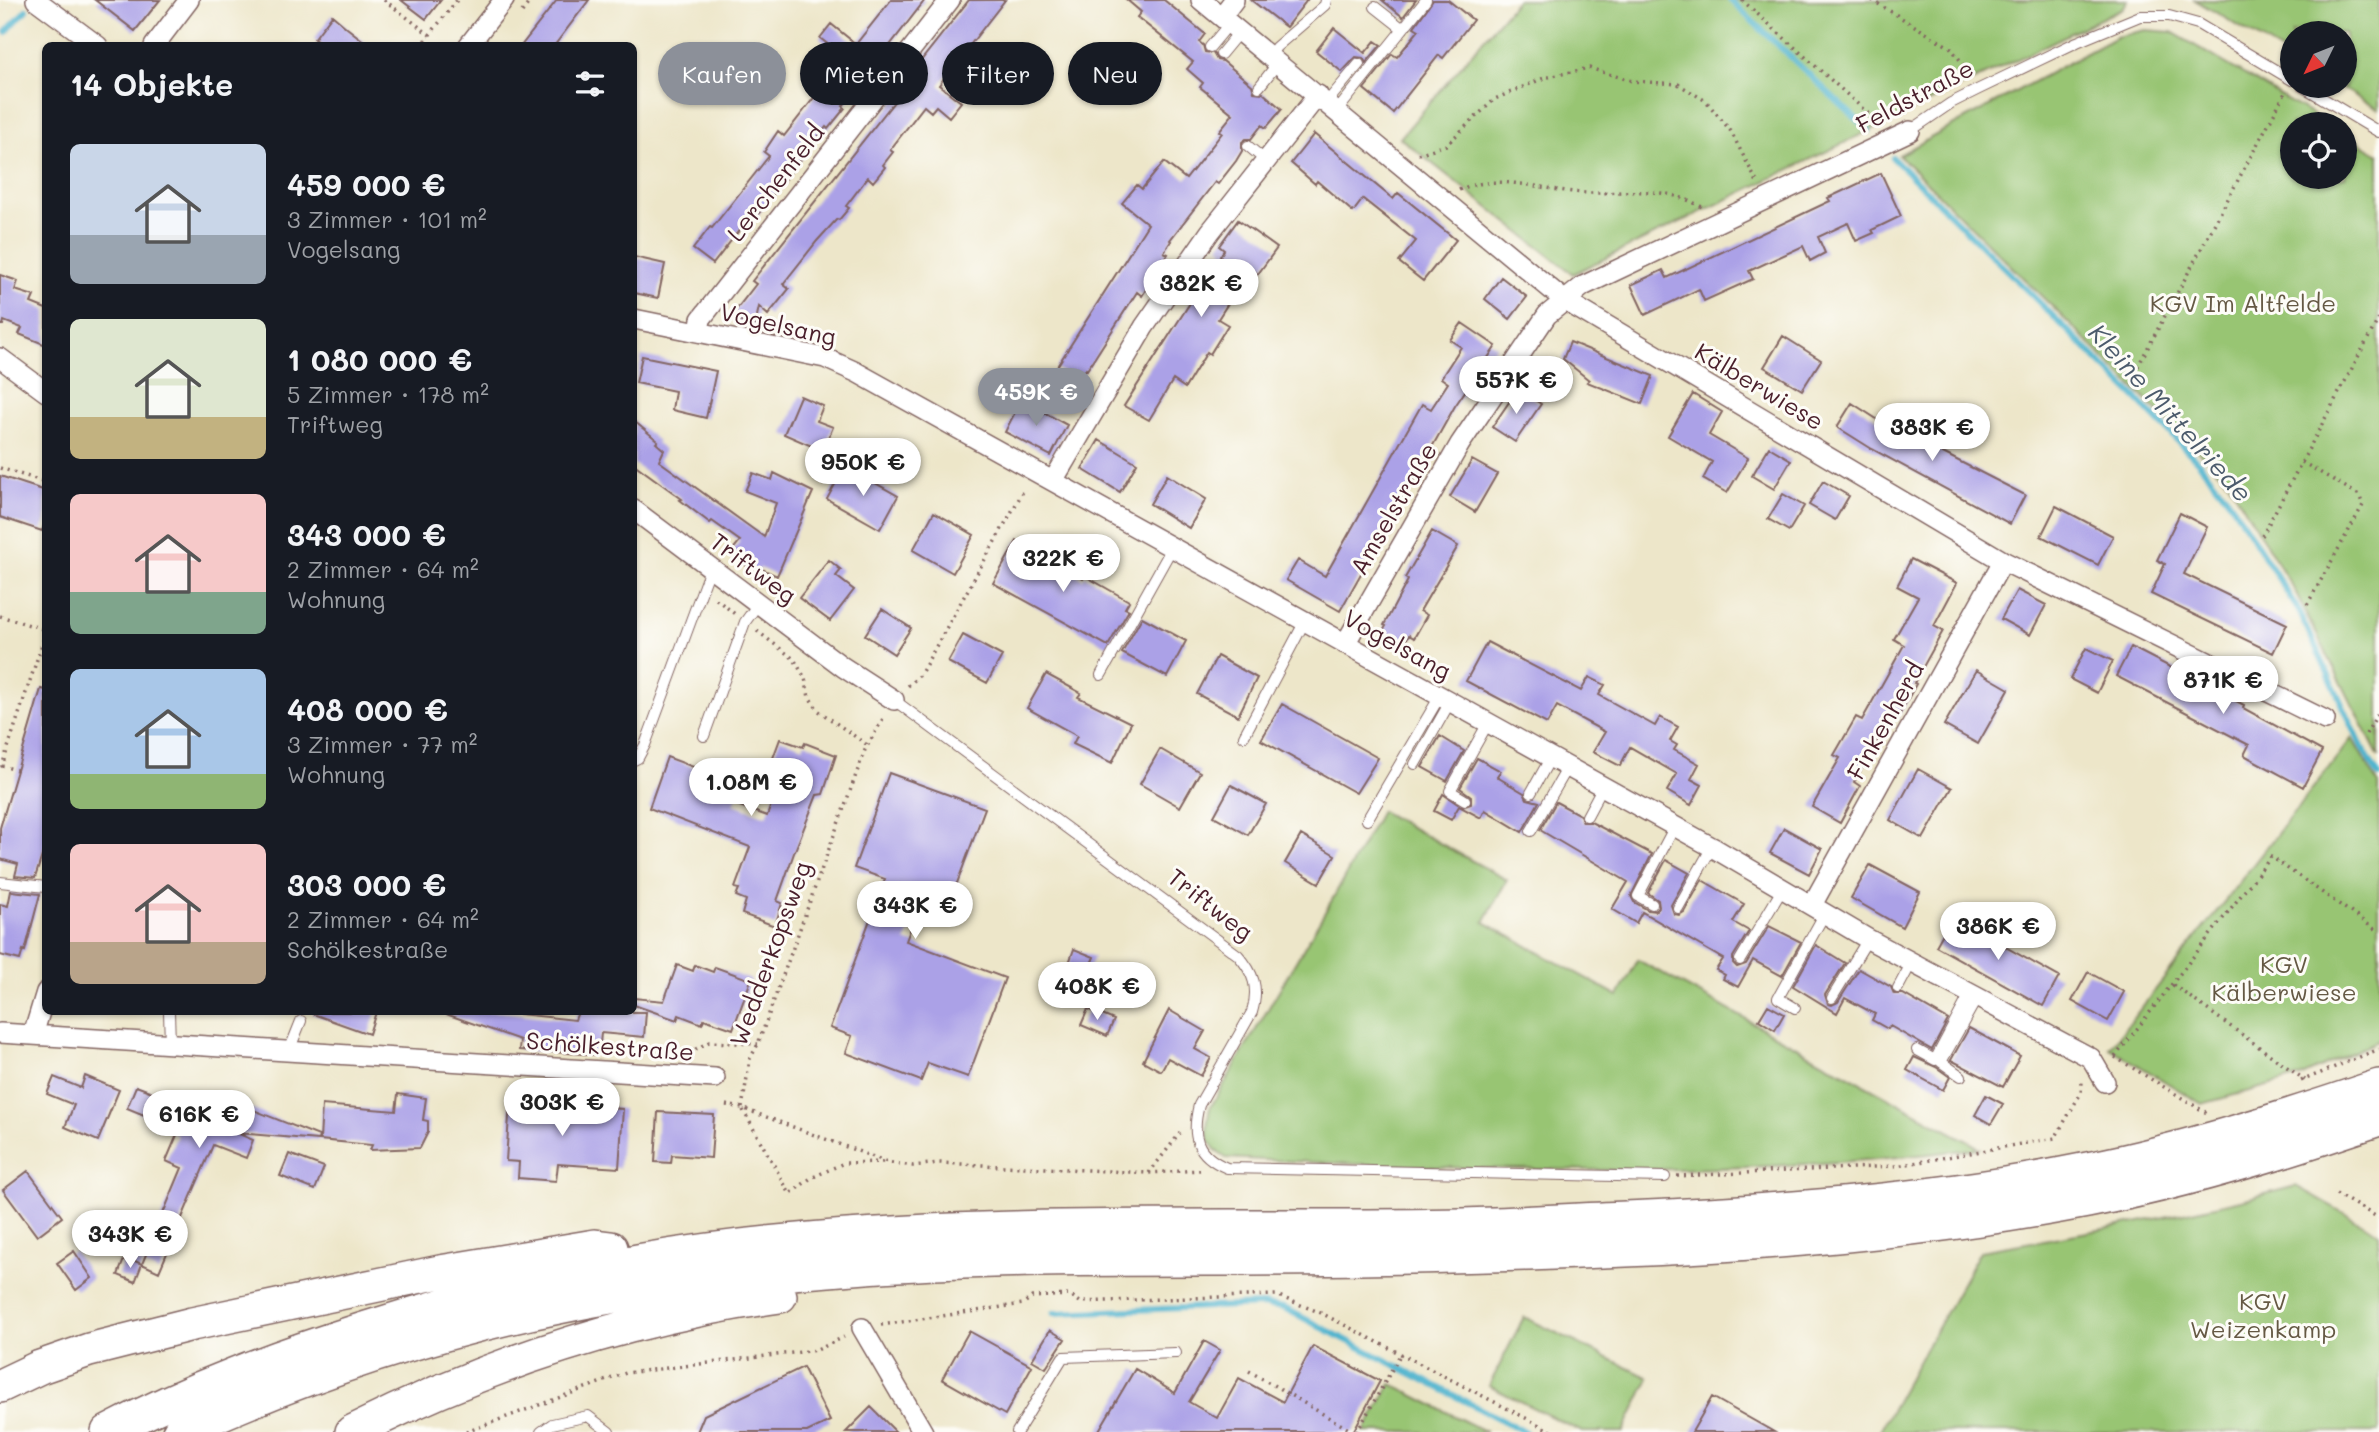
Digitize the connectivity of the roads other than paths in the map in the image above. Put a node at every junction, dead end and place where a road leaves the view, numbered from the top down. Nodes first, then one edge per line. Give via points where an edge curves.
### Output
1 (36, 0) edge
2 (189, 0) edge
3 (504, 0) edge
4 (950, 0) edge
5 (1202, 0) edge
6 (1234, 0) edge
7 (1326, 0) edge
8 (1426, 0) edge
9 (1375, 7) dead end
10 (1230, 24) junction
11 (1403, 29) junction
12 (93, 42) edge
13 (157, 42) edge
14 (471, 42) edge
15 (1210, 47) dead end
16 (1222, 54) dead end
17 (1274, 59) junction
18 (1359, 64) dead end
19 (2280, 73) edge
20 (1259, 87) dead end
21 (2322, 98) edge
22 (1327, 103) junction
23 (1910, 131) joint
24 (2379, 132) edge
25 (1248, 146) dead end
26 (1266, 161) junction
27 (1564, 300) junction
28 (637, 320) edge
29 (699, 332) junction
30 (0, 358) edge
31 (42, 389) edge
32 (1053, 481) junction
33 (637, 512) edge
34 (1172, 548) junction
35 (2003, 561) junction
36 (710, 569) junction
37 (758, 604) junction
38 (1305, 621) junction
39 (1345, 644) junction
40 (1101, 675) dead end
41 (899, 695) joint
42 (1445, 699) junction
43 (2325, 720) dead end
44 (1488, 723) junction
45 (704, 736) dead end
46 (1244, 736) dead end
47 (637, 758) edge
48 (1559, 762) junction
49 (1415, 764) dead end
50 (1603, 786) junction
51 (1531, 793) dead end
52 (1465, 800) dead end
53 (1587, 816) dead end
54 (1367, 820) dead end
55 (1675, 826) junction
56 (1531, 831) dead end
57 (1712, 847) junction
58 (0, 882) edge
59 (42, 887) edge
60 (1783, 888) junction
61 (1652, 904) dead end
62 (1678, 908) dead end
63 (1819, 909) junction
64 (1868, 939) junction
65 (1740, 960) dead end
66 (1912, 962) junction
67 (1898, 988) dead end
68 (1974, 996) junction
69 (1832, 998) dead end
70 (42, 1005) edge
71 (1795, 1008) dead end
72 (169, 1015) edge
73 (301, 1021) dead end
74 (0, 1032) edge
75 (33, 1035) junction
76 (170, 1043) junction
77 (1917, 1049) dead end
78 (289, 1051) junction
79 (1961, 1076) dead end
80 (715, 1078) dead end
81 (2105, 1082) road end
82 (2379, 1086) edge
83 (2379, 1119) edge
84 (1665, 1177) road end
85 (655, 1256) junction
86 (955, 1262) junction
87 (862, 1328) dead end
88 (1176, 1353) dead end
89 (5, 1385) edge
90 (108, 1432) edge
91 (178, 1432) edge
92 (352, 1432) edge
93 (541, 1432) edge
94 (609, 1432) edge
95 (923, 1432) edge
96 (1017, 1432) edge

1 - 12 street
2 - 13 street
3 - 14 street
4 - 29 street, Lerchenfeld via 701,319
5 - 10 street, Kälberwiese
6 - 10 street
7 - 17 lane via 1276,47
8 - 11 lane
9 - 11 lane
10 - 15 lane
10 - 16 lane
10 - 17 street, Kälberwiese
11 - 22 lane
17 - 20 lane
17 - 22 street, Kälberwiese
18 - 22 lane
19 - 23 lane, Feldstraße via 2198,24 2169,16 2140,16 1979,89
21 - 24 lane
22 - 26 street
22 - 27 street, Kälberwiese
23 - 27 street, Feldstraße via 1583,286
25 - 26 lane
26 - 32 street via 1144,327
27 - 35 street, Kälberwiese
27 - 39 street, Amselstraße via 1547,315 1460,444
28 - 29 street, Vogelsang
29 - 32 street, Vogelsang via 825,358
30 - 31 street
32 - 34 street, Vogelsang
33 - 36 street, Triftweg
34 - 38 street, Vogelsang
34 - 40 lane
35 - 43 street, Kälberwiese
35 - 63 street, Finkenherd
36 - 37 street, Triftweg
36 - 47 lane
37 - 41 street, Triftweg via 843,667
37 - 45 lane via 745,622
38 - 39 street, Vogelsang
38 - 46 lane
39 - 42 street, Vogelsang
41 - 84 lane, Triftweg via 1250,968 1256,997 1252,1012 1196,1116 1198,1142 1211,1161 1227,1168
42 - 44 street, Vogelsang
42 - 49 lane
42 - 54 lane
44 - 48 street, Vogelsang
44 - 52 lane via 1450,791
48 - 50 street, Vogelsang
48 - 51 lane
48 - 56 lane
50 - 53 lane
50 - 55 street, Vogelsang
55 - 57 street, Vogelsang
55 - 61 lane via 1638,896
57 - 60 street, Vogelsang
57 - 62 lane
58 - 59 lane
60 - 63 street, Vogelsang
60 - 65 lane
63 - 64 street, Vogelsang
63 - 71 lane via 1778,999
64 - 66 street, Vogelsang
64 - 69 lane
66 - 67 lane
66 - 68 street, Vogelsang
68 - 77 lane via 1935,1060
68 - 79 lane via 1941,1062
68 - 81 street, Vogelsang via 2091,1058
70 - 75 street
72 - 76 lane
73 - 78 lane
74 - 75 street, Schölkestraße
75 - 76 street, Schölkestraße
76 - 78 street, Schölkestraße
78 - 80 street, Schölkestraße
82 - 85 highway via 2279,1120 2089,1169 1800,1208 1466,1225 924,1232 789,1240
83 - 86 highway via 2290,1150 2092,1200 1932,1225 1790,1240 1509,1254
85 - 89 highway via 595,1245 305,1298 115,1343 40,1367
85 - 90 highway via 463,1299 318,1343 220,1380
86 - 91 highway via 677,1286 562,1306 386,1353
86 - 92 highway via 924,1280 755,1300 658,1319 479,1375
87 - 95 street
88 - 96 lane via 1063,1357
93 - 94 lane via 552,1424 588,1416

